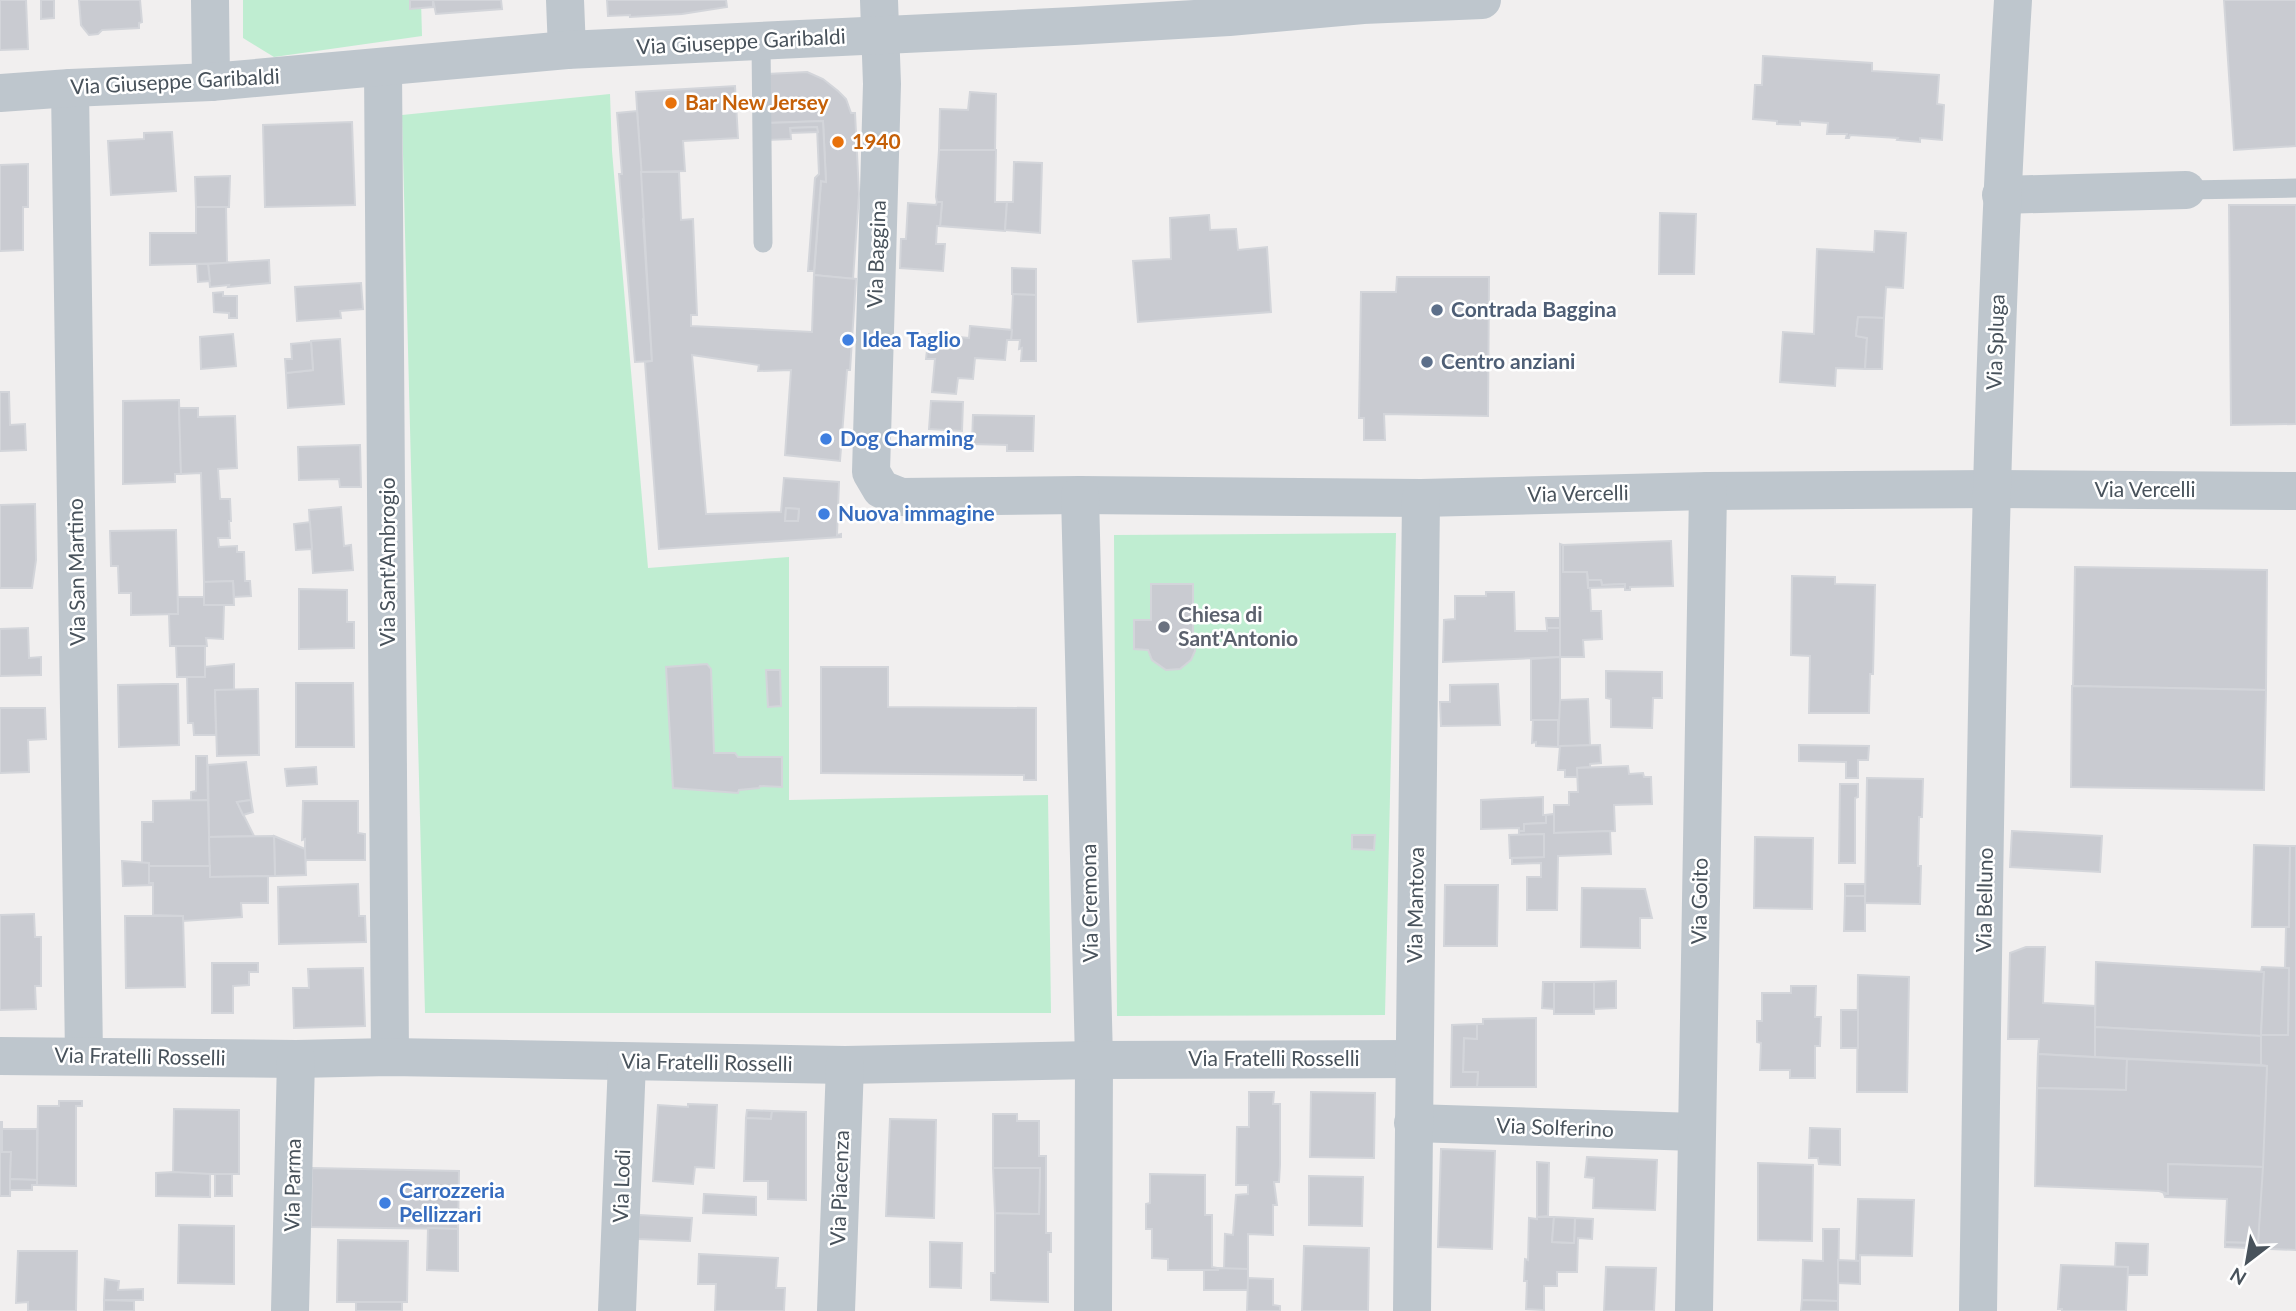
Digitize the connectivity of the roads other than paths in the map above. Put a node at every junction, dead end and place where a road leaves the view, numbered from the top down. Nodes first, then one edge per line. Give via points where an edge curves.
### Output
1 (210, 0) edge
2 (565, 0) edge
3 (1482, 0) edge
4 (2013, 0) edge
5 (1229, 8) edge
6 (879, 18) edge
7 (761, 41) junction
8 (567, 50) junction
9 (383, 67) junction
10 (211, 82) junction
11 (70, 88) junction
12 (0, 93) edge
13 (2296, 188) edge
14 (2186, 190) joint
15 (2001, 195) junction
16 (762, 243) dead end
17 (871, 472) joint
18 (1992, 489) junction
19 (1708, 491) junction
20 (2296, 491) edge
21 (1080, 495) junction
22 (1421, 498) junction
23 (0, 1056) edge
24 (84, 1056) junction
25 (390, 1057) junction
26 (296, 1059) junction
27 (1413, 1059) junction
28 (1094, 1060) junction
29 (627, 1062) junction
30 (845, 1065) junction
31 (1413, 1123) junction
32 (1696, 1132) junction
33 (290, 1311) edge
34 (617, 1311) edge
35 (836, 1311) edge
36 (1093, 1311) edge
37 (1412, 1311) edge
38 (1694, 1311) edge
39 (1978, 1311) edge

1 - 10 street
2 - 8 street
3 - 5 street, Via Giuseppe Garibaldi
4 - 15 street, Via Spluga
5 - 6 street, Via Giuseppe Garibaldi
6 - 7 street, Via Giuseppe Garibaldi
6 - 17 street, Via Baggina via 882,84
7 - 8 street, Via Giuseppe Garibaldi
7 - 16 lane
8 - 9 street, Via Giuseppe Garibaldi
9 - 10 street, Via Giuseppe Garibaldi
9 - 25 street, Via Sant'Ambrogio
10 - 11 street, Via Giuseppe Garibaldi
11 - 12 street, Via Giuseppe Garibaldi
11 - 24 street, Via San Martino
13 - 14 lane
14 - 15 street
15 - 18 street, Via Spluga
17 - 21 street, Via Vercelli via 881,489 901,497
18 - 19 street, Via Vercelli
18 - 20 street, Via Vercelli
18 - 39 street, Via Belluno
19 - 22 street, Via Vercelli
19 - 32 street, Via Goito
21 - 22 street, Via Vercelli
21 - 28 street, Via Cremona
22 - 27 street, Via Mantova
23 - 24 street, Via Fratelli Rosselli
24 - 26 street, Via Fratelli Rosselli
25 - 26 street, Via Fratelli Rosselli
25 - 29 street, Via Fratelli Rosselli
26 - 33 street, Via Parma
27 - 28 street, Via Fratelli Rosselli
27 - 31 street, Via Mantova
28 - 30 street, Via Fratelli Rosselli
28 - 36 street, Via Cremona
29 - 30 street, Via Fratelli Rosselli
29 - 34 street, Via Lodi
30 - 35 street, Via Piacenza
31 - 32 street, Via Solferino
31 - 37 street, Via Mantova
32 - 38 street, Via Goito

